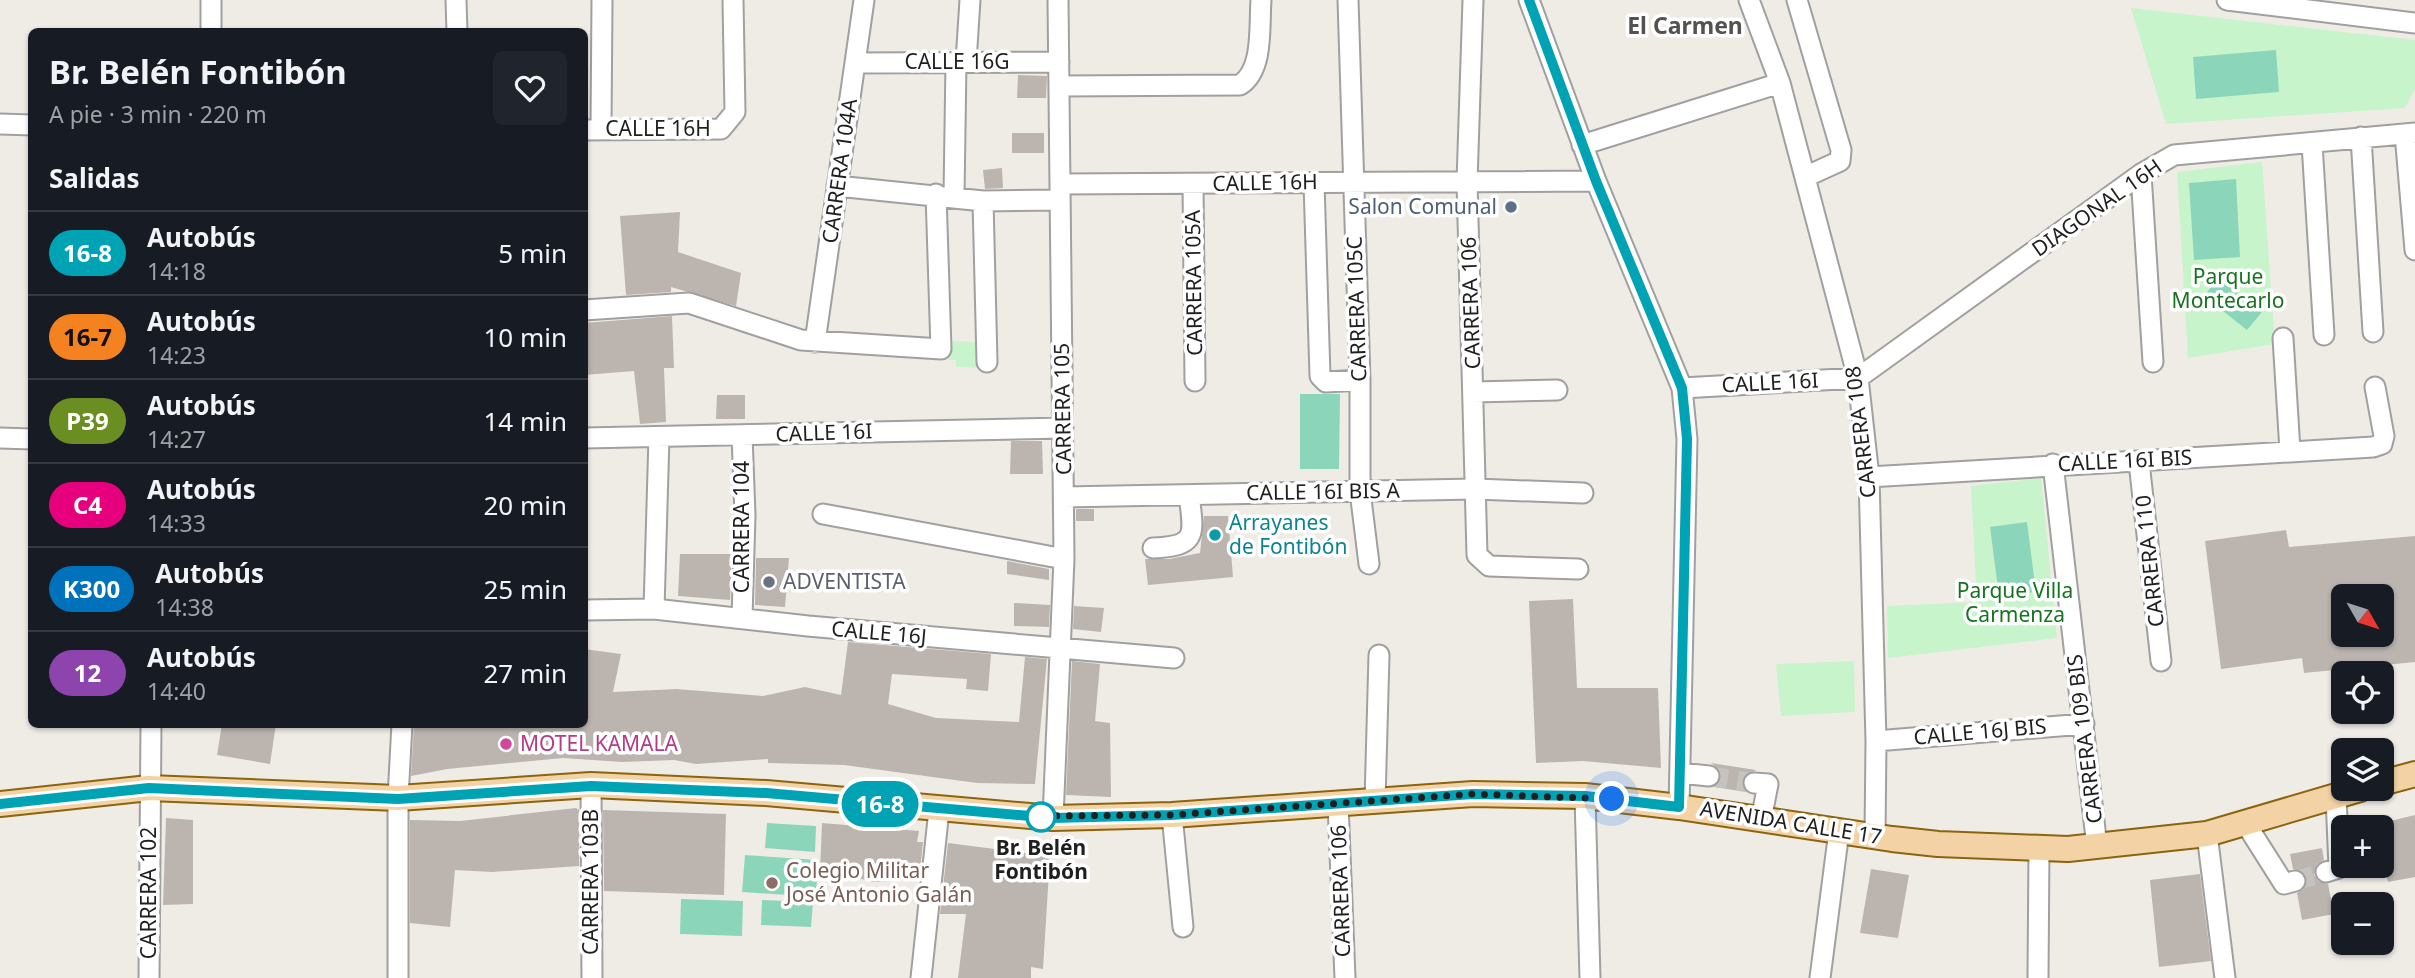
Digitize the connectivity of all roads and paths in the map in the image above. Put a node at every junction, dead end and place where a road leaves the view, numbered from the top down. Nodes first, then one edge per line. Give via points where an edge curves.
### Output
1 (211, 0) edge
2 (456, 0) edge
3 (602, 0) edge
4 (733, 0) edge
5 (864, 0) edge
6 (970, 0) edge
7 (1058, 0) edge
8 (1261, 0) edge
9 (1348, 0) edge
10 (1473, 0) edge
11 (1529, 0) edge
12 (1749, 0) edge
13 (1797, 0) edge
14 (2227, 0) edge
15 (2281, 4) edge
16 (2415, 23) edge
17 (211, 28) edge
18 (457, 28) edge
19 (960, 62) junction
20 (1059, 62) junction
21 (856, 63) junction
22 (1780, 83) junction
23 (1059, 86) junction
24 (0, 124) edge
25 (28, 125) edge
26 (593, 129) edge
27 (2410, 133) edge
28 (2361, 137) junction
29 (2312, 144) junction
30 (1582, 145) junction
31 (2141, 174) junction
32 (1805, 177) junction
33 (1596, 181) junction
34 (1352, 182) junction
35 (1467, 182) junction
36 (1314, 183) junction
37 (1192, 184) junction
38 (838, 186) junction
39 (1060, 192) junction
40 (945, 195) junction
41 (983, 201) junction
42 (2415, 250) edge
43 (588, 310) edge
44 (2373, 332) dead end
45 (2325, 335) dead end
46 (2283, 338) dead end
47 (815, 342) junction
48 (987, 362) dead end
49 (2153, 362) dead end
50 (1858, 378) junction
51 (1360, 380) junction
52 (1195, 381) dead end
53 (2375, 387) dead end
54 (1682, 388) junction
55 (1557, 390) dead end
56 (1474, 392) junction
57 (1063, 428) junction
58 (741, 435) junction
59 (659, 437) junction
60 (0, 438) edge
61 (588, 438) edge
62 (28, 439) edge
63 (2290, 451) junction
64 (2139, 462) junction
65 (2053, 464) junction
66 (1869, 477) junction
67 (1475, 489) junction
68 (1360, 491) junction
69 (1583, 493) dead end
70 (1189, 495) junction
71 (1064, 497) junction
72 (823, 514) dead end
73 (1153, 548) dead end
74 (1064, 559) junction
75 (1369, 564) dead end
76 (1578, 569) dead end
77 (653, 609) junction
78 (588, 610) edge
79 (742, 618) junction
80 (1060, 650) junction
81 (1379, 655) dead end
82 (1174, 658) dead end
83 (2161, 661) dead end
84 (2084, 724) junction
85 (151, 728) edge
86 (402, 728) edge
87 (1876, 741) junction
88 (1680, 773) junction
89 (2415, 774) edge
90 (1709, 776) tunnel mouth
91 (2394, 780) edge
92 (1754, 783) dead end
93 (591, 786) junction
94 (149, 788) junction
95 (1585, 796) junction
96 (2331, 798) edge
97 (398, 799) junction
98 (1375, 801) junction
99 (2336, 801) edge
100 (1338, 803) junction
101 (0, 804) edge
102 (1679, 807) junction
103 (939, 810) junction
104 (1171, 815) junction
105 (1053, 818) junction
106 (1761, 820) junction
107 (2246, 824) junction
108 (1839, 831) junction
109 (2207, 834) junction
110 (1875, 837) junction
111 (2097, 847) junction
112 (2039, 848) junction
113 (2326, 872) dead end
114 (2295, 881) dead end
115 (1183, 927) dead end
116 (149, 978) edge
117 (398, 978) edge
118 (592, 978) edge
119 (921, 978) edge
120 (1345, 978) edge
121 (1590, 978) edge
122 (1820, 978) edge
123 (2038, 978) edge
124 (2225, 978) edge

1 - 17 street
2 - 18 street
3 - 26 street
4 - 26 street, CALLE 16H via 735,112 729,123 720,129
5 - 21 street, CARRERA 104A
6 - 19 street
7 - 20 street, CARRERA 105
8 - 23 street via 1255,68 1240,85
9 - 34 street, CARRERA 105C
10 - 35 street, CARRERA 106
11 - 30 street
12 - 22 street, CARRERA 108
13 - 32 street via 1841,150 1840,161 1833,167
14 - 15 street
15 - 16 street
19 - 20 street, CALLE 16G
19 - 21 street, CALLE 16G
19 - 40 street
20 - 23 street, CARRERA 105
21 - 38 street, CARRERA 104A
22 - 30 street
22 - 32 street, CARRERA 108
23 - 39 street, CARRERA 105
24 - 25 street
27 - 28 street, DIAGONAL 16H
27 - 42 street
28 - 29 street, DIAGONAL 16H
28 - 44 street
29 - 31 street, DIAGONAL 16H via 2174,155
29 - 45 street
30 - 33 street
31 - 49 street
31 - 50 street, DIAGONAL 16H
32 - 50 street, CARRERA 108
33 - 35 street, CALLE 16H
33 - 54 street
34 - 35 street, CALLE 16H
34 - 36 street, CALLE 16H
34 - 51 street, CARRERA 105C
35 - 56 street, CARRERA 106
36 - 37 street, CALLE 16H
36 - 51 street, CARRERA 105C via 1323,380
37 - 39 street, CALLE 16H
37 - 52 street, CARRERA 105A
38 - 40 street, CALLE 16H
38 - 47 street, CARRERA 104A
39 - 41 street, CALLE 16H
39 - 57 street, CARRERA 105
40 - 41 street, CALLE 16H
40 - 47 street via 942,349
41 - 48 street
43 - 47 street via 690,303
46 - 63 street
50 - 54 street, CALLE 16I
50 - 66 street, CARRERA 108
51 - 68 street, CARRERA 105C
53 - 63 street, CALLE 16I BIS via 2382,444
54 - 88 street via 1687,439
55 - 56 street
56 - 67 street, CARRERA 106
57 - 58 street, CALLE 16I
57 - 71 street, CARRERA 105
58 - 59 street, CALLE 16I
58 - 79 street, CARRERA 104 via 745,515
59 - 61 street, CALLE 16I
59 - 77 street
60 - 62 street
63 - 64 street, CALLE 16I BIS
64 - 65 street, CALLE 16I BIS
64 - 83 street, CARRERA 110
65 - 66 street, CALLE 16I BIS
65 - 84 street, CARRERA 109 BIS
66 - 87 street, CARRERA 108
67 - 68 street, CALLE 16I BIS A
67 - 69 street, CALLE 16I BIS A
67 - 76 street, CARRERA 106 via 1477,555 1482,562
68 - 70 street, CALLE 16I BIS A
68 - 75 street, CARRERA 105C
70 - 71 street, CALLE 16I BIS A
70 - 73 street via 1193,531 1187,542
71 - 74 street, CARRERA 105
72 - 74 street
74 - 80 street, CARRERA 105
77 - 78 street, CALLE 16J
77 - 79 street, CALLE 16J
79 - 80 street, CALLE 16J
80 - 82 street, CALLE 16J
80 - 105 street, CARRERA 105
81 - 98 street
84 - 87 street, CALLE 16J BIS
84 - 111 street, CARRERA 109 BIS
85 - 94 street, CARRERA 102
86 - 97 street
87 - 110 street, CARRERA 108
88 - 90 street
88 - 102 street
89 - 91 main road
92 - 106 street via 1768,785
93 - 97 main road, AVENIDA CALLE 17
93 - 103 main road, AVENIDA CALLE 17 via 766,793
93 - 118 street, CARRERA 103B
94 - 97 main road, AVENIDA CALLE 17
94 - 101 main road, AVENIDA CALLE 17
94 - 116 street, CARRERA 102
95 - 98 main road, AVENIDA CALLE 17 via 1473,794
95 - 102 main road, AVENIDA CALLE 17
95 - 121 street
96 - 107 main road, AVENIDA CALLE 17
97 - 117 street
98 - 100 main road, AVENIDA CALLE 17
99 - 113 street via 2339,868
100 - 104 main road, AVENIDA CALLE 17
100 - 120 street, CARRERA 106
102 - 106 main road, AVENIDA CALLE 17
103 - 105 main road, AVENIDA CALLE 17
103 - 119 street
104 - 105 main road, AVENIDA CALLE 17
104 - 115 street
106 - 108 main road, AVENIDA CALLE 17
107 - 109 main road, AVENIDA CALLE 17
107 - 114 street via 2284,884
108 - 110 main road, AVENIDA CALLE 17
108 - 122 street
109 - 111 main road, AVENIDA CALLE 17
109 - 124 street
110 - 112 main road, AVENIDA CALLE 17
111 - 112 main road, AVENIDA CALLE 17
112 - 123 street

